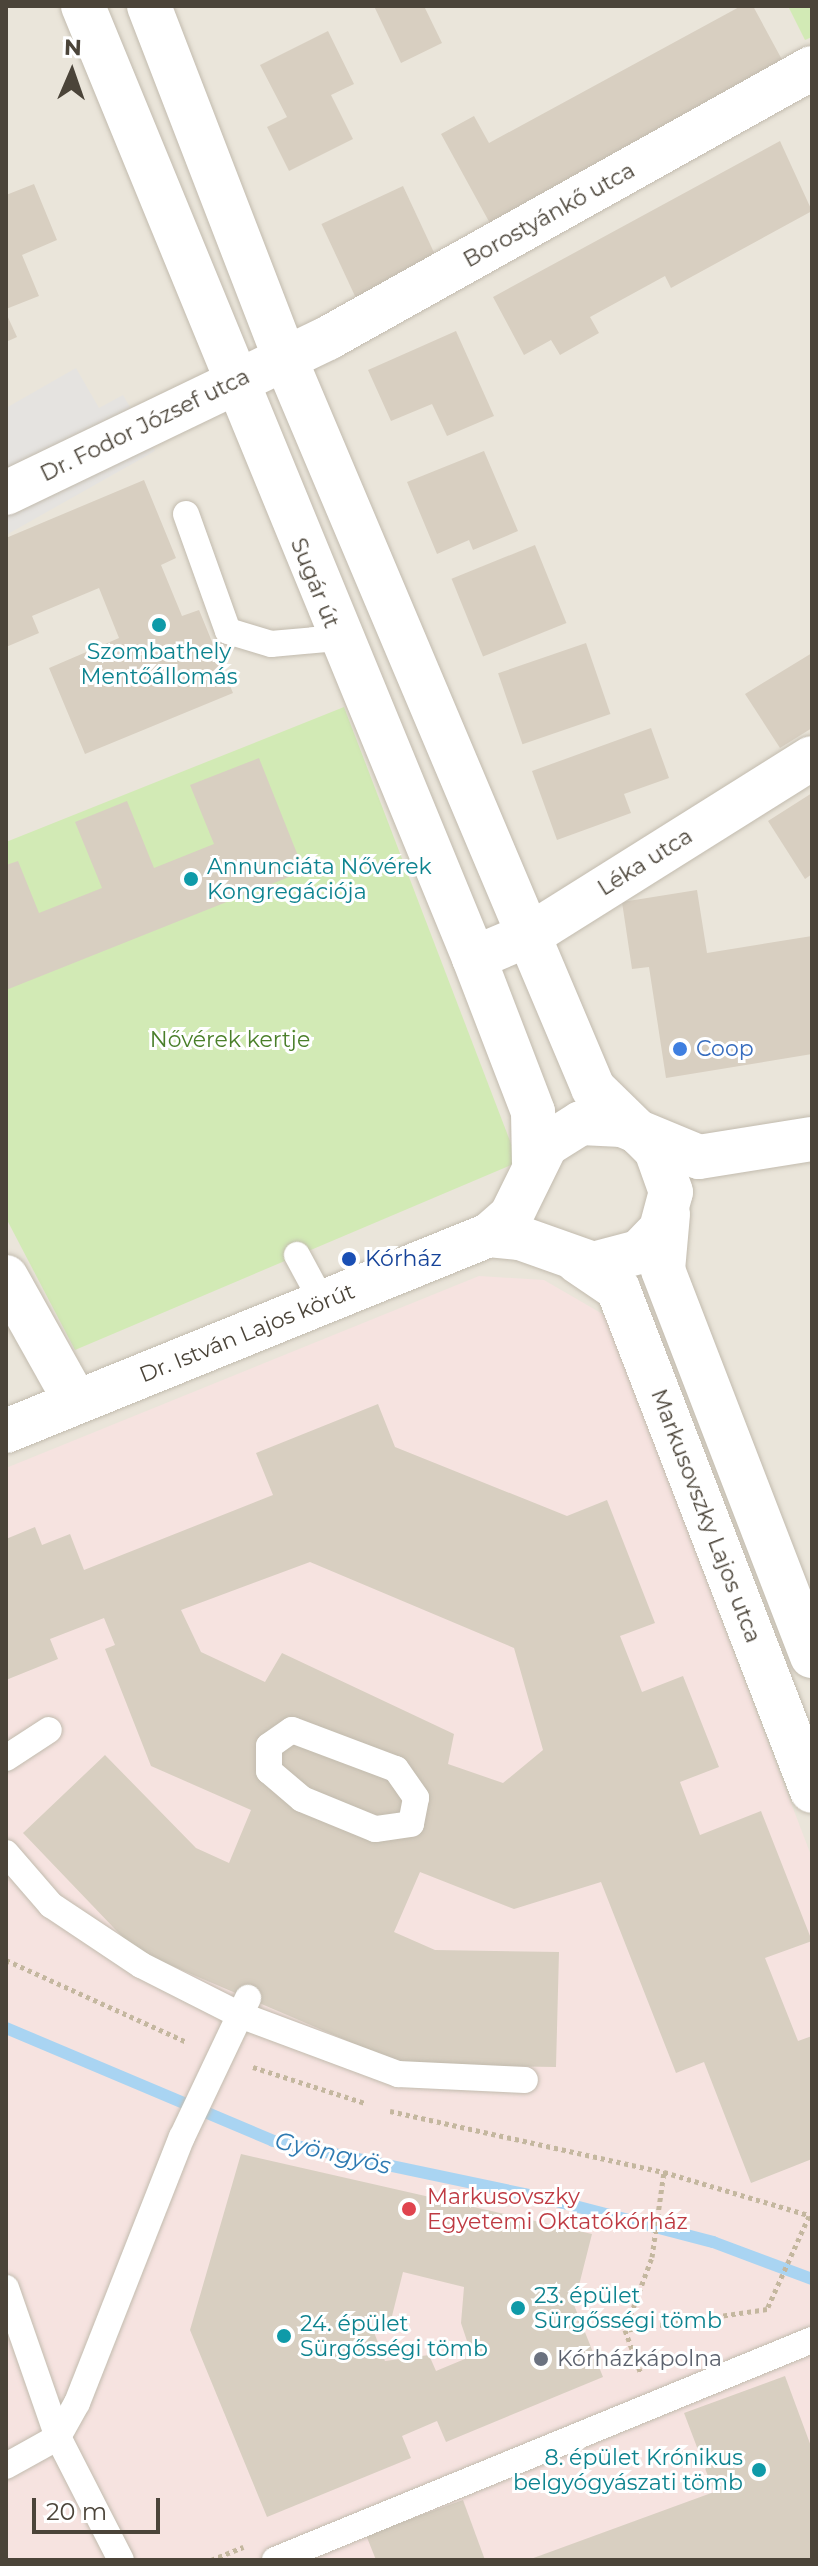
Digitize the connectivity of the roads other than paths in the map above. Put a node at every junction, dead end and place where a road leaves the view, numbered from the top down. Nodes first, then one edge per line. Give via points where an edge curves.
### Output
1 (83, 6) edge
2 (149, 6) edge
3 (812, 68) edge
4 (284, 356) junction
5 (233, 384) junction
6 (6, 493) edge
7 (186, 514) dead end
8 (337, 638) junction
9 (812, 758) edge
10 (533, 933) junction
11 (474, 958) junction
12 (640, 1134) junction
13 (812, 1139) edge
14 (757, 1151) junction
15 (531, 1174) junction
16 (668, 1214) junction
17 (489, 1235) junction
18 (297, 1255) dead end
19 (567, 1256) junction
20 (6, 1277) edge
21 (323, 1303) junction
22 (76, 1402) junction
23 (6, 1431) edge
24 (812, 1656) edge
25 (49, 1730) dead end
26 (6, 1758) edge
27 (812, 1791) edge
28 (331, 1812) joint
29 (6, 1853) edge
30 (244, 2007) junction
31 (525, 2080) dead end
32 (6, 2288) edge
33 (812, 2340) edge
34 (58, 2437) junction
35 (6, 2466) edge
36 (121, 2560) edge
37 (275, 2560) edge

1 - 5 street, Sugár út
2 - 4 street
3 - 4 street, Borostyánkő utca
4 - 5 street, Dr. Fodor József utca
4 - 10 street
5 - 6 street, Dr. Fodor József utca
5 - 8 street, Sugár út
7 - 8 lane via 228,631 271,644
8 - 11 street, Sugár út
9 - 10 street, Léka utca
10 - 11 street, Léka utca
10 - 12 street via 593,1088
11 - 15 street, Sugár út via 533,1112
12 - 14 street, Dr. István Lajos körút via 699,1157
12 - 15 street, Dr. István Lajos körút via 622,1125 581,1123 546,1145
12 - 16 street via 667,1169
13 - 14 street
14 - 16 street via 703,1178
15 - 17 street, Dr. István Lajos körút via 511,1216
15 - 19 street via 533,1222
16 - 19 street via 639,1252 609,1264
16 - 24 street via 663,1270
17 - 19 street
17 - 21 street, Dr. István Lajos körút
18 - 21 lane
19 - 27 street, Markusovszky Lajos utca via 618,1289
20 - 22 street
21 - 22 street, Dr. István Lajos körút
22 - 23 street, Dr. István Lajos körút
25 - 26 lane
28 - 28 lane via 375,1829 411,1824 416,1798 396,1769 292,1730 269,1746 269,1771
29 - 30 lane via 51,1905 141,1965
30 - 31 lane via 398,2074
30 - 34 lane via 182,2137
32 - 34 lane
33 - 37 lane
34 - 35 lane
34 - 36 lane

